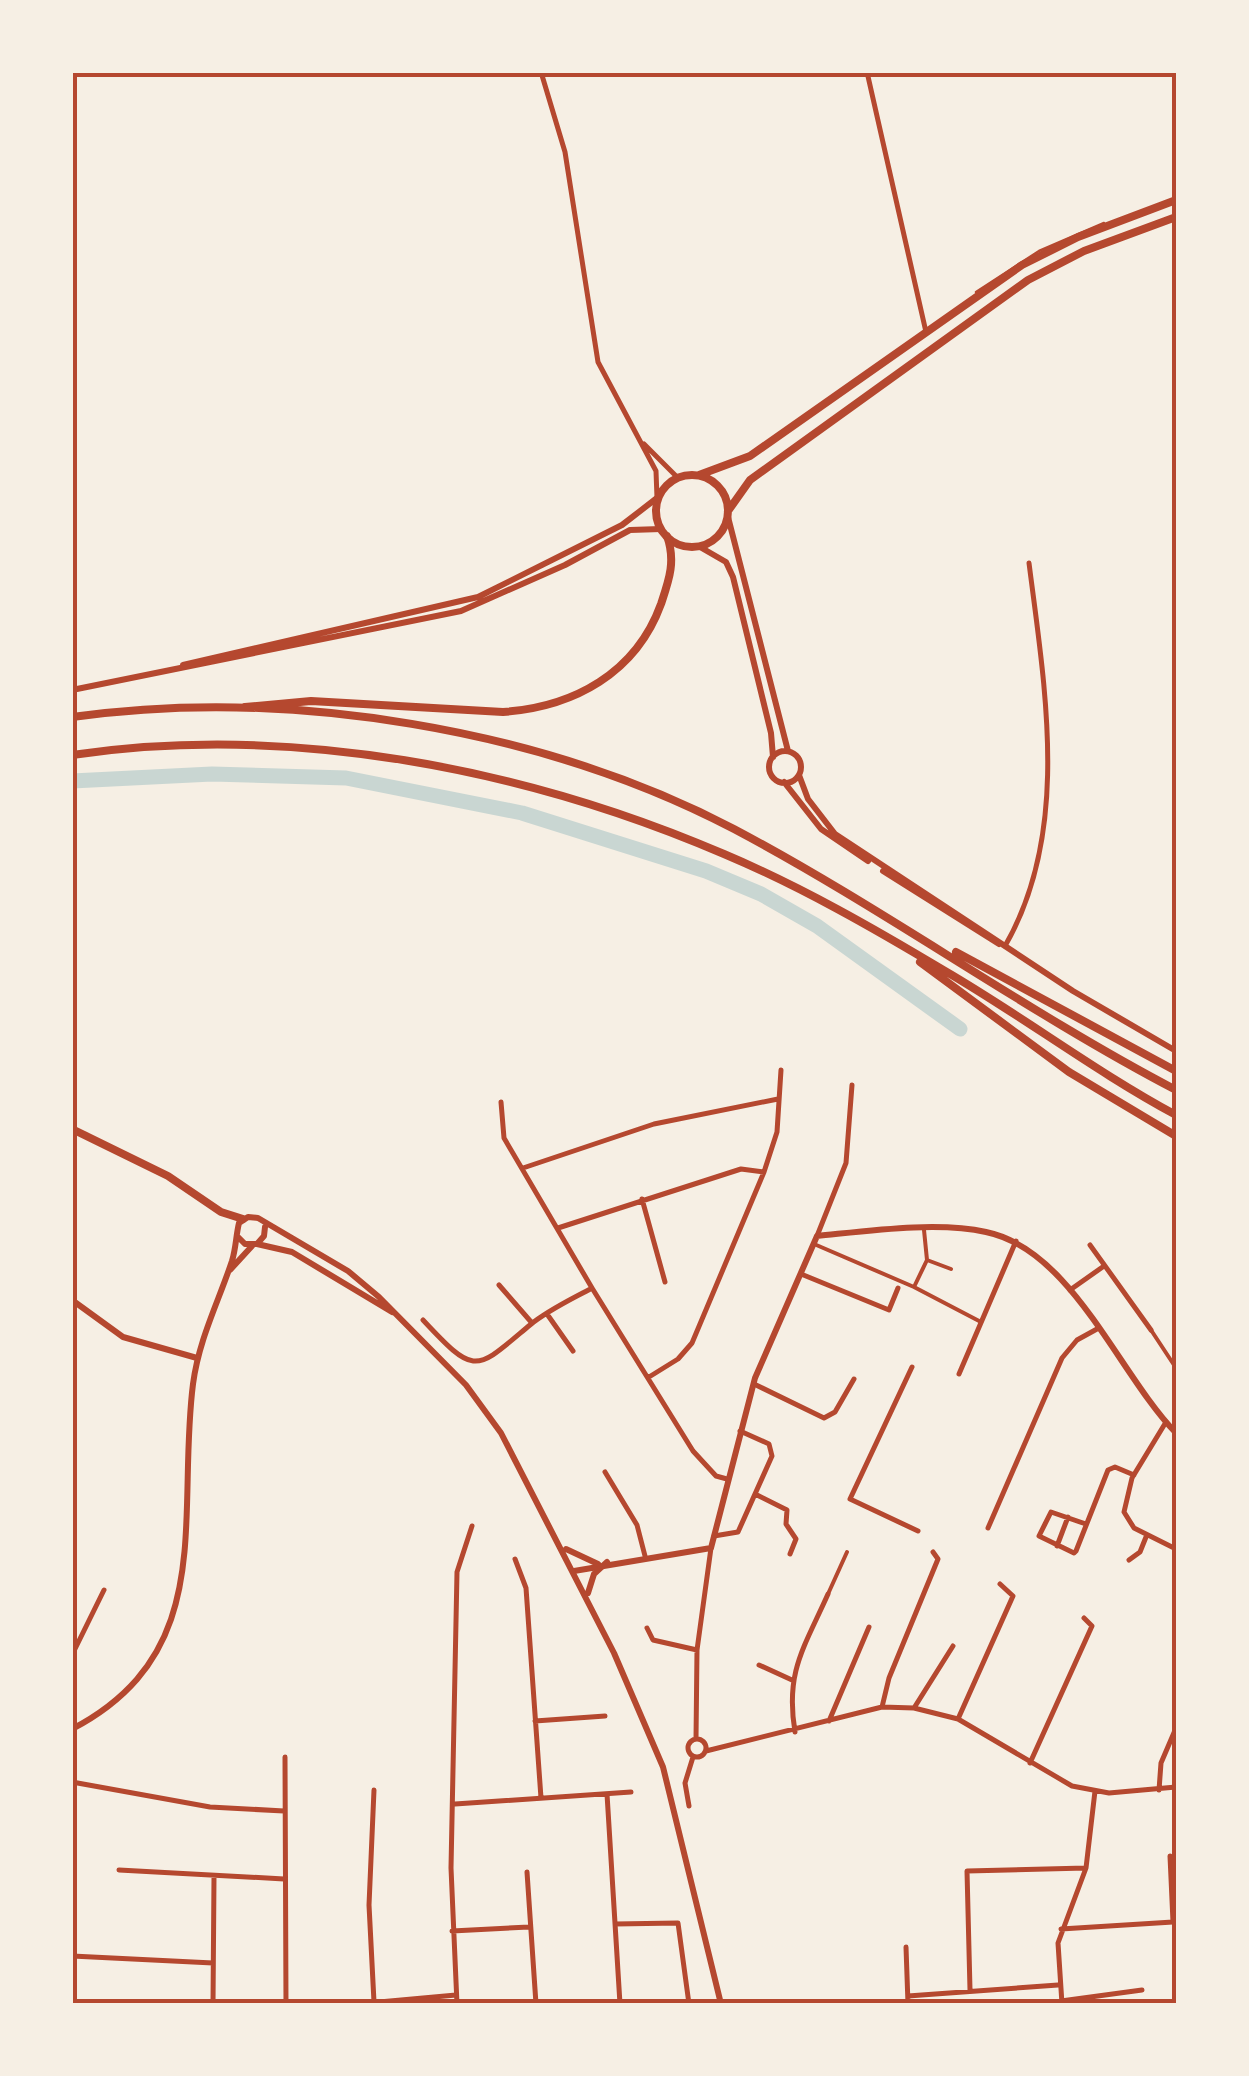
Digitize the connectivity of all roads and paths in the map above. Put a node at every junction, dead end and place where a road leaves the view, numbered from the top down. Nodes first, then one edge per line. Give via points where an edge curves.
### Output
1 (541, 72) edge
2 (867, 72) edge
3 (1176, 200) edge
4 (1176, 217) edge
5 (926, 332) junction
6 (636, 434) junction
7 (699, 475) junction
8 (677, 477) junction
9 (657, 498) junction
10 (728, 514) junction
11 (664, 532) junction
12 (700, 547) junction
13 (1029, 563) dead end
14 (168, 671) junction
15 (72, 690) edge
16 (231, 710) junction
17 (72, 717) edge
18 (788, 751) junction
19 (72, 755) edge
20 (772, 757) junction
21 (799, 775) junction
22 (784, 782) junction
23 (922, 937) junction
24 (888, 939) junction
25 (1005, 946) junction
26 (1176, 1050) edge
27 (781, 1070) dead end
28 (1176, 1071) edge
29 (852, 1086) dead end
30 (1176, 1090) edge
31 (778, 1099) junction
32 (501, 1102) dead end
33 (1176, 1116) edge
34 (72, 1129) edge
35 (1176, 1136) edge
36 (524, 1168) junction
37 (764, 1172) junction
38 (642, 1199) junction
39 (243, 1219) junction
40 (264, 1226) junction
41 (558, 1228) junction
42 (924, 1230) junction
43 (237, 1234) junction
44 (816, 1240) junction
45 (1016, 1241) junction
46 (255, 1244) junction
47 (1090, 1245) dead end
48 (926, 1260) junction
49 (1104, 1266) junction
50 (951, 1270) dead end
51 (801, 1274) junction
52 (226, 1275) junction
53 (665, 1282) dead end
54 (500, 1285) dead end
55 (914, 1287) junction
56 (592, 1288) junction
57 (898, 1288) dead end
58 (1070, 1290) junction
59 (72, 1300) edge
60 (547, 1314) junction
61 (401, 1318) junction
62 (423, 1320) dead end
63 (981, 1322) junction
64 (532, 1323) junction
65 (1097, 1329) junction
66 (1151, 1330) joint
67 (573, 1351) dead end
68 (197, 1358) junction
69 (912, 1367) dead end
70 (1176, 1368) edge
71 (958, 1374) dead end
72 (649, 1378) junction
73 (854, 1379) dead end
74 (754, 1384) junction
75 (1166, 1422) junction
76 (740, 1432) junction
77 (1176, 1433) edge
78 (605, 1472) dead end
79 (1134, 1474) junction
80 (727, 1479) junction
81 (754, 1494) junction
82 (1068, 1517) junction
83 (1086, 1524) junction
84 (472, 1526) dead end
85 (988, 1528) dead end
86 (918, 1531) dead end
87 (714, 1536) junction
88 (1146, 1537) junction
89 (561, 1544) junction
90 (1056, 1546) junction
91 (712, 1548) junction
92 (1176, 1549) edge
93 (847, 1552) dead end
94 (933, 1552) dead end
95 (790, 1554) dead end
96 (645, 1556) junction
97 (515, 1560) dead end
98 (1129, 1560) dead end
99 (603, 1563) junction
100 (574, 1571) junction
101 (1000, 1584) dead end
102 (104, 1590) dead end
103 (828, 1594) joint
104 (588, 1600) junction
105 (1084, 1618) dead end
106 (869, 1627) dead end
107 (647, 1628) dead end
108 (953, 1646) dead end
109 (697, 1650) junction
110 (72, 1656) edge
111 (759, 1665) dead end
112 (792, 1680) junction
113 (882, 1708) junction
114 (914, 1708) junction
115 (605, 1716) dead end
116 (958, 1719) junction
117 (535, 1722) junction
118 (829, 1723) junction
119 (1176, 1728) edge
120 (72, 1729) edge
121 (795, 1732) junction
122 (696, 1739) junction
123 (706, 1751) junction
124 (285, 1757) dead end
125 (693, 1757) junction
126 (1030, 1763) junction
127 (72, 1782) edge
128 (1176, 1787) edge
129 (374, 1790) dead end
130 (1158, 1790) junction
131 (1095, 1791) junction
132 (631, 1792) dead end
133 (607, 1794) junction
134 (541, 1798) junction
135 (455, 1804) junction
136 (689, 1806) dead end
137 (284, 1812) junction
138 (1170, 1856) dead end
139 (1086, 1868) junction
140 (119, 1870) dead end
141 (528, 1872) dead end
142 (214, 1876) junction
143 (284, 1879) junction
144 (615, 1924) junction
145 (530, 1927) junction
146 (1061, 1929) junction
147 (452, 1931) junction
148 (906, 1947) dead end
149 (72, 1956) edge
150 (214, 1964) junction
151 (1058, 1984) junction
152 (970, 1990) junction
153 (1142, 1990) dead end
154 (456, 1994) junction
155 (908, 2000) edge
156 (374, 2002) edge
157 (1062, 2002) edge
158 (213, 2004) edge
159 (286, 2004) edge
160 (357, 2004) edge
161 (457, 2004) edge
162 (536, 2004) edge
163 (620, 2004) edge
164 (688, 2004) edge
165 (721, 2004) edge

1 - 6 street via 570,180 591,339
2 - 5 street
3 - 5 main road via 1049,250
4 - 10 main road via 1084,251 1004,296 750,480
5 - 7 main road via 750,456
6 - 8 street
6 - 9 street via 656,471
7 - 8 main road
7 - 10 main road via 720,488
8 - 9 main road
9 - 11 main road
9 - 14 main road via 622,526 478,598 302,634
10 - 12 main road via 718,536
10 - 18 main road
11 - 12 main road via 689,548
11 - 14 main road via 630,530 462,611
11 - 16 main road via 671,570 642,642 618,670 568,698 503,712 312,701
12 - 20 main road via 726,562 733,577
13 - 25 street via 1048,789 1032,890
14 - 15 main road
16 - 17 main road
16 - 23 main road via 460,732 533,749 731,828
18 - 20 main road
18 - 21 main road via 800,761
19 - 24 main road via 257,746 446,769 590,804 678,836
20 - 22 main road via 770,770
21 - 22 main road
21 - 25 main road via 835,834
22 - 25 main road via 821,828
23 - 28 main road
23 - 30 main road
24 - 33 main road
24 - 35 main road via 1069,1072
25 - 26 main road
27 - 31 street
29 - 44 street via 846,1163
31 - 36 street via 654,1124
31 - 37 street via 778,1132
32 - 36 street via 504,1138
34 - 39 main road
36 - 41 street
37 - 38 street via 741,1170
37 - 72 street via 692,1343
38 - 41 street
38 - 53 street
39 - 40 main road via 253,1217
39 - 43 main road
40 - 46 main road
40 - 61 main road via 348,1271
41 - 56 street
42 - 44 main road
42 - 45 main road via 985,1231
42 - 48 street
43 - 46 main road
43 - 52 main road
44 - 51 main road
44 - 55 street
45 - 58 main road
45 - 63 street
46 - 52 main road
46 - 61 main road via 292,1252
47 - 49 street
48 - 50 street
48 - 55 street
49 - 58 street
49 - 66 street
51 - 57 street via 889,1310
51 - 74 main road
52 - 68 main road
54 - 64 street
55 - 63 street
56 - 60 street
56 - 72 street
58 - 65 main road
59 - 68 main road via 123,1337
60 - 64 street
60 - 67 street
61 - 89 main road via 502,1433
62 - 64 street via 453,1353 476,1362 504,1350
63 - 71 street
65 - 75 main road
65 - 85 street via 1062,1358
66 - 70 street
68 - 120 main road via 187,1555 175,1614 130,1686
69 - 86 street via 850,1499
72 - 80 street via 703,1464
73 - 74 street via 835,1412 824,1418
74 - 76 main road
75 - 77 main road
75 - 79 street
76 - 80 main road
76 - 81 street via 772,1450
78 - 96 street via 637,1524
79 - 83 street via 1108,1470
79 - 88 street via 1124,1512
80 - 87 main road
81 - 87 street via 738,1532
81 - 95 street via 788,1510 786,1524 796,1539
82 - 83 street
82 - 90 street
82 - 90 street via 1051,1512 1038,1536
83 - 90 street via 1074,1552
84 - 135 street via 457,1572
87 - 91 main road
88 - 92 street
88 - 98 street
89 - 99 main road
89 - 100 main road
91 - 96 main road
91 - 109 street
93 - 103 street
94 - 113 street via 938,1559
96 - 99 main road
97 - 117 street via 526,1588
99 - 100 main road
99 - 104 main road via 590,1580
100 - 104 main road
101 - 116 street via 1014,1596
102 - 110 street
103 - 112 street
104 - 165 main road via 662,1767
105 - 126 street via 1092,1626
106 - 118 street
107 - 109 street via 652,1640
108 - 114 street
109 - 122 street
111 - 112 street
112 - 121 street
113 - 114 street
113 - 118 street
114 - 116 street
115 - 117 street
116 - 126 street
117 - 134 street
118 - 121 street
119 - 130 street
121 - 123 street
122 - 123 street
122 - 125 street via 688,1747
123 - 125 street
124 - 137 street
125 - 136 street via 685,1783
126 - 131 street
127 - 137 street via 191,1804
128 - 130 street
129 - 156 street
130 - 131 street
131 - 139 street
132 - 133 street
133 - 134 street
133 - 144 street
134 - 135 street
135 - 147 street
137 - 143 street
138 - 146 street via 1173,1922
139 - 146 street
139 - 152 street via 967,1871
140 - 142 street
141 - 145 street
142 - 143 street
142 - 150 street
143 - 159 street
144 - 163 street
144 - 164 street via 678,1924
145 - 147 street
145 - 162 street
146 - 151 street
147 - 154 street
148 - 155 street
149 - 150 street
150 - 158 street
151 - 152 street
151 - 157 street
152 - 155 street
153 - 157 street
154 - 156 street
154 - 161 street
156 - 160 street

